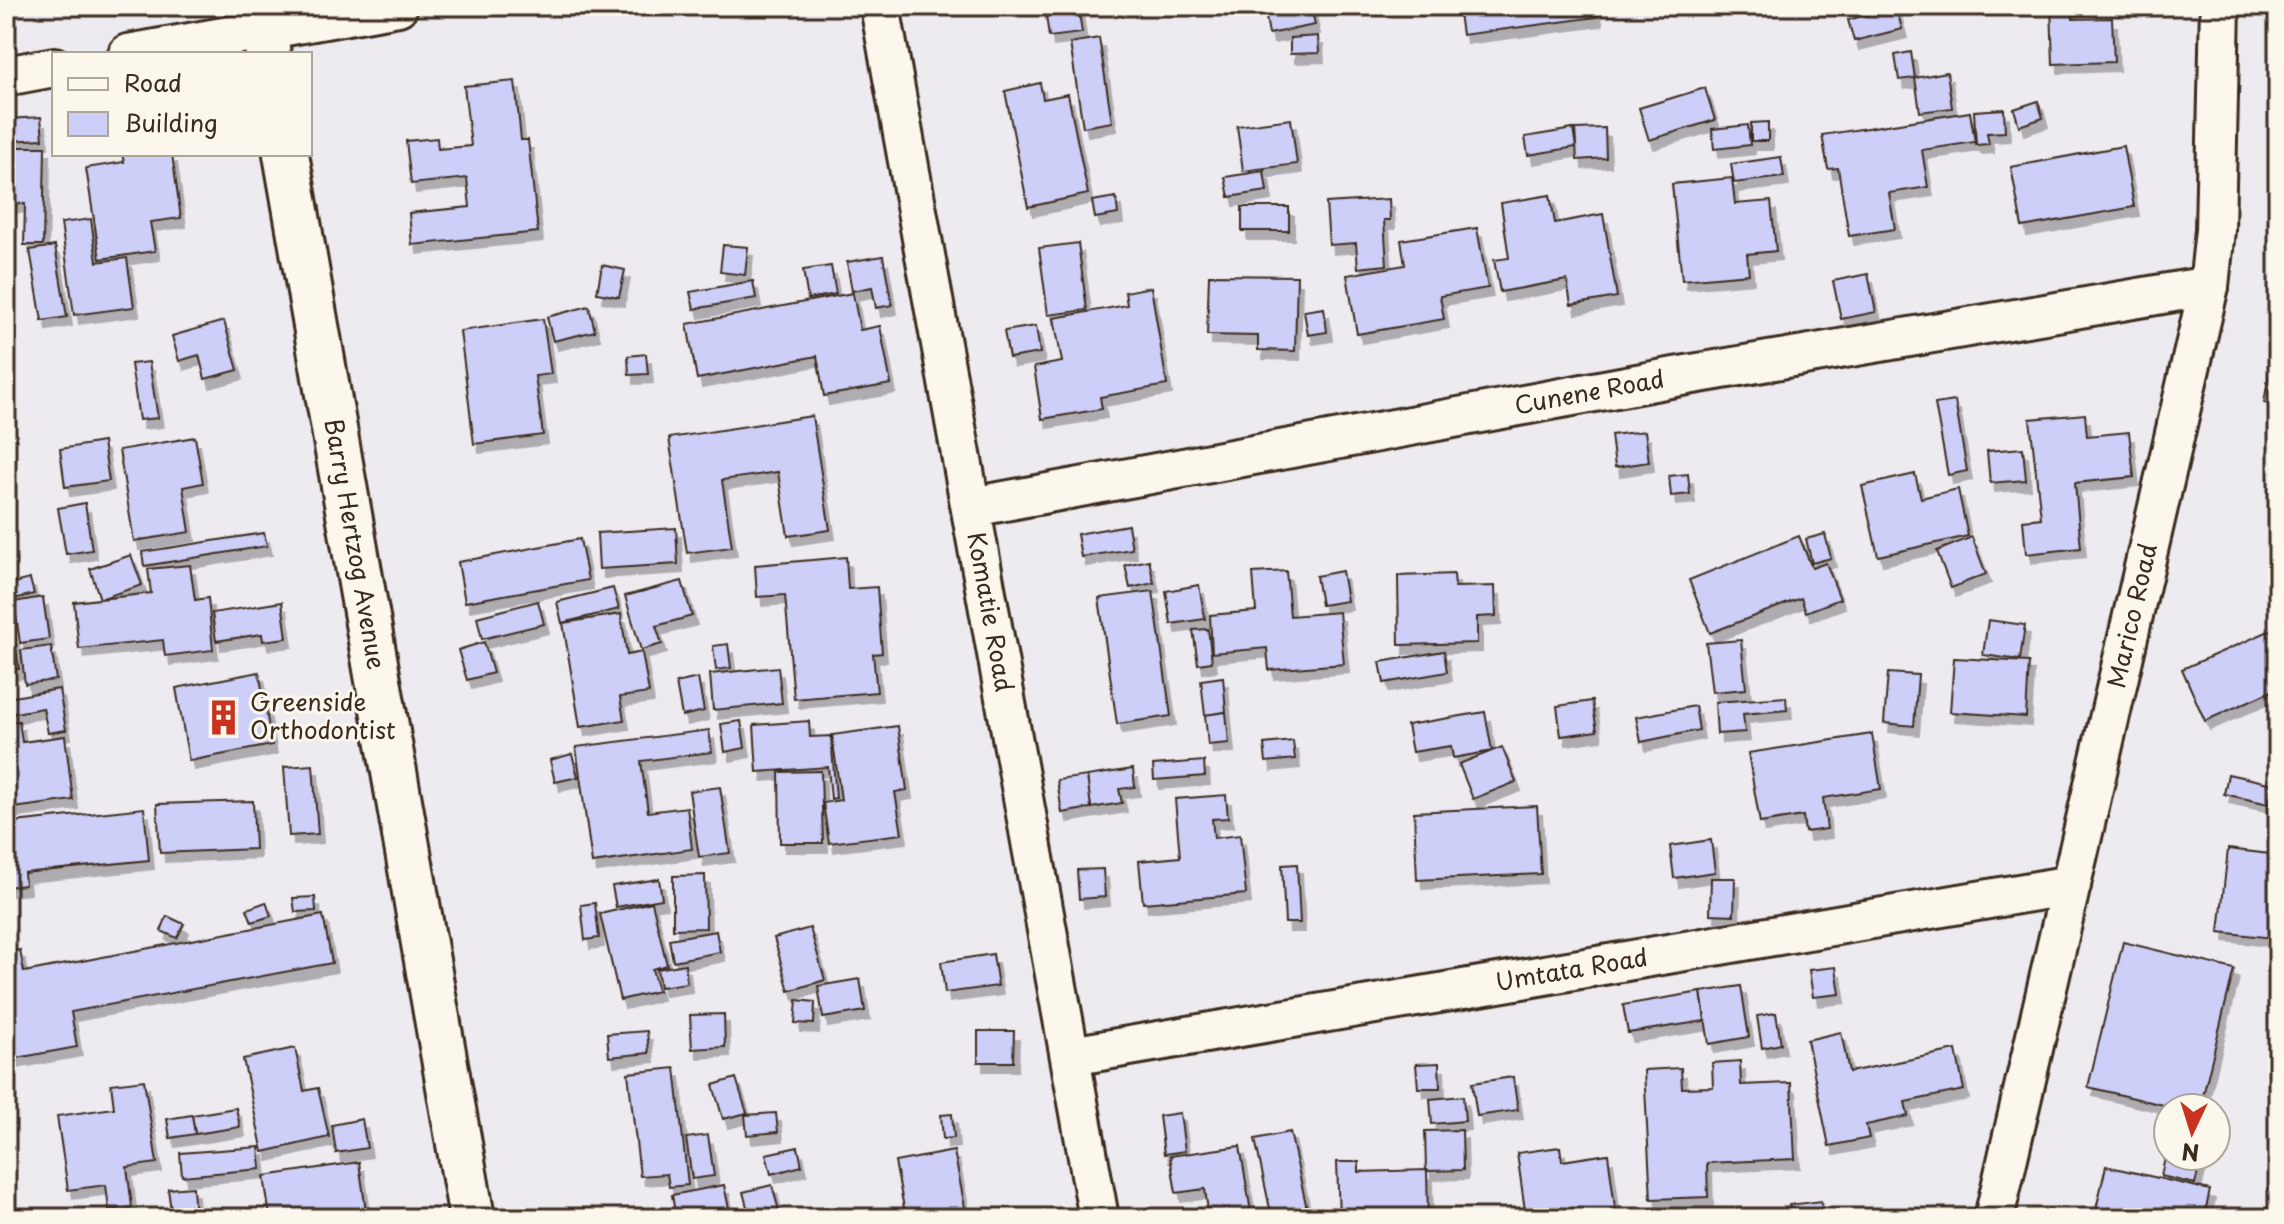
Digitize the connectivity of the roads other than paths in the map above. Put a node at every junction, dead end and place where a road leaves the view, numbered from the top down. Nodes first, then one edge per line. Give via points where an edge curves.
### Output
1 (398, 6) edge
2 (880, 6) edge
3 (2220, 6) edge
4 (264, 30) edge
5 (139, 52) edge
6 (52, 67) edge
7 (6, 76) edge
8 (286, 156) edge
9 (2209, 286) junction
10 (972, 507) junction
11 (2071, 885) junction
12 (1071, 1056) junction
13 (472, 1218) edge
14 (1099, 1218) edge
15 (1994, 1218) edge

1 - 4 street
2 - 10 street, Komatie Road
3 - 9 street, Marico Road
4 - 5 street
6 - 7 street
8 - 13 main road, Barry Hertzog Avenue
9 - 10 street, Cunene Road via 1675,377
9 - 11 street, Marico Road
10 - 12 street, Komatie Road
11 - 12 street, Umtata Road
11 - 15 street, Marico Road
12 - 14 street, Komatie Road

